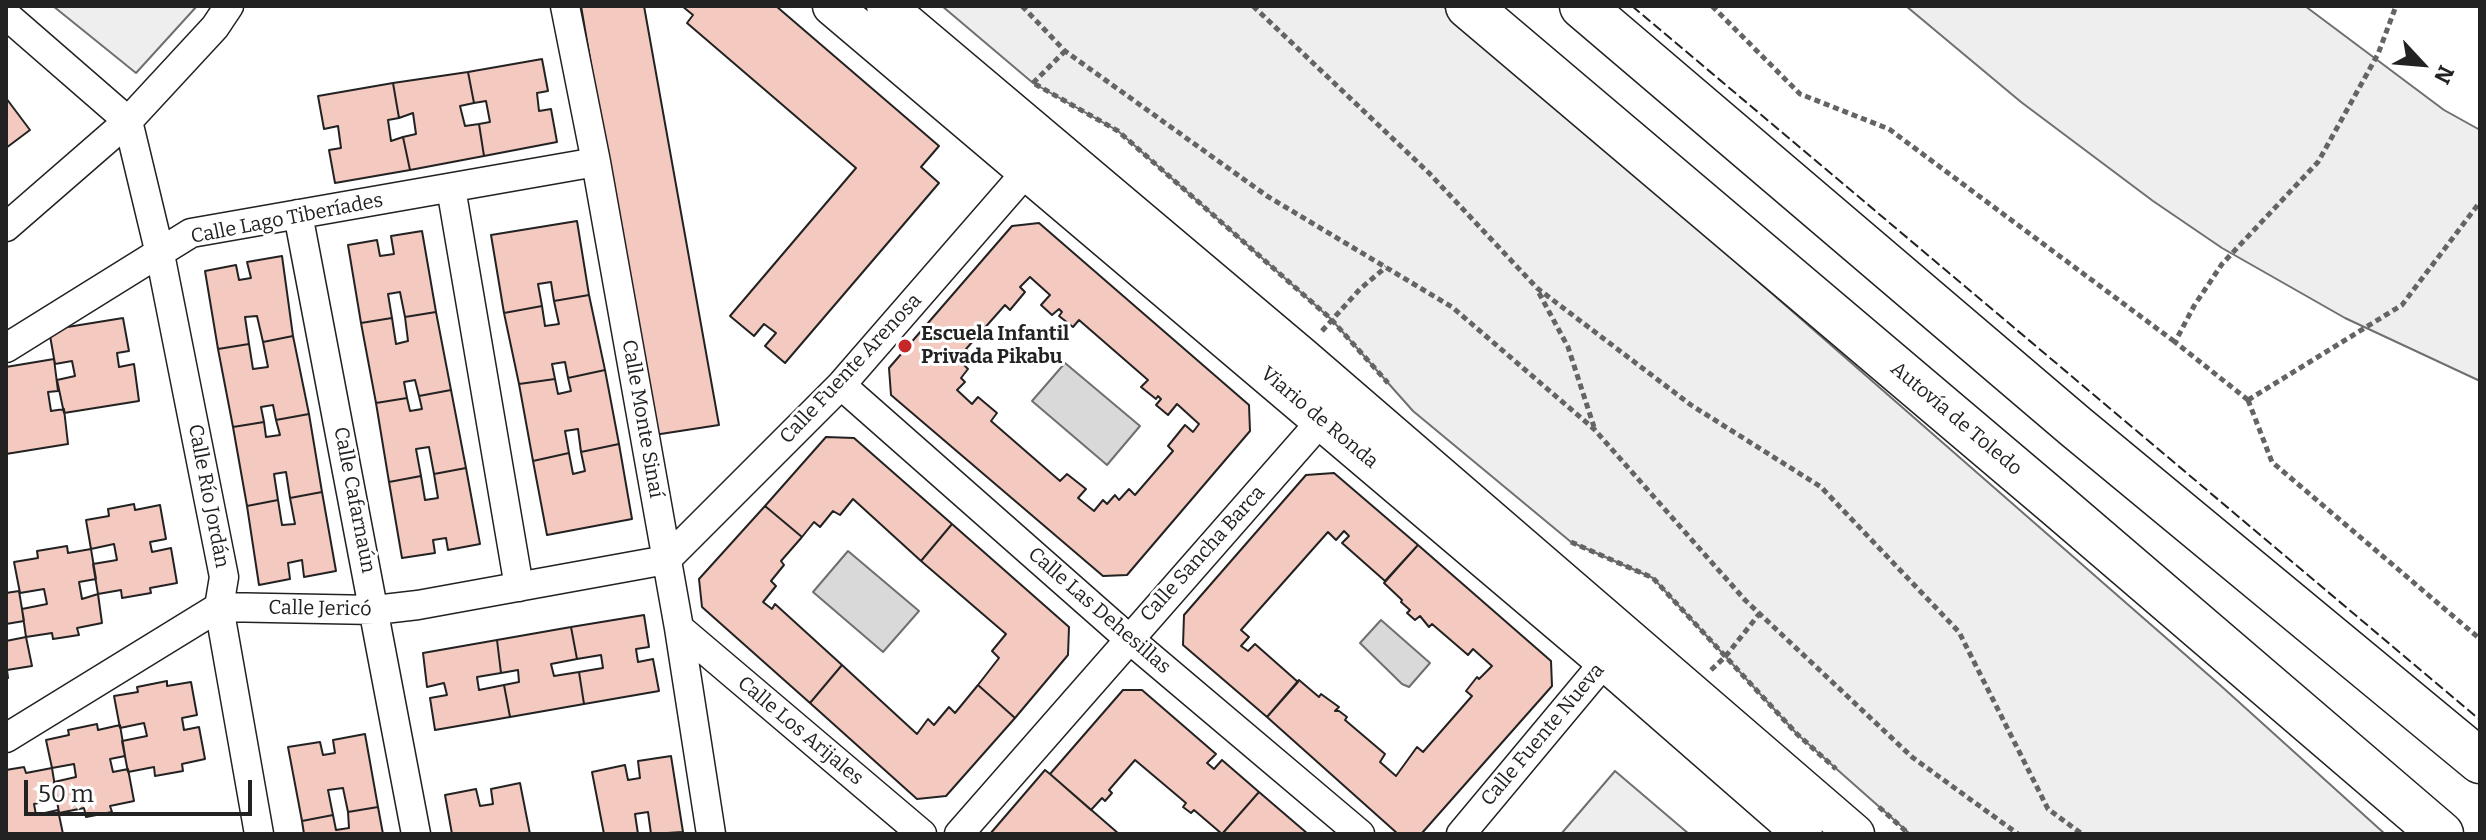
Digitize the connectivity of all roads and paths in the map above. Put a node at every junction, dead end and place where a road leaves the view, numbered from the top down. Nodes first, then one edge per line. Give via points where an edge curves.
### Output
1 (229, 6) edge
2 (565, 6) edge
3 (832, 6) edge
4 (886, 6) edge
5 (1022, 6) edge
6 (1253, 6) edge
7 (1468, 6) edge
8 (1582, 6) edge
9 (1712, 6) edge
10 (2396, 6) edge
11 (6, 15) edge
12 (1065, 51) junction
13 (1022, 74) dead end
14 (1020, 96) junction
15 (128, 121) junction
16 (596, 162) junction
17 (1027, 171) junction
18 (451, 188) junction
19 (2480, 202) edge
20 (298, 214) junction
21 (6, 227) edge
22 (160, 254) junction
23 (1386, 267) junction
24 (1537, 288) junction
25 (1331, 319) junction
26 (2175, 342) junction
27 (6, 348) edge
28 (1301, 356) junction
29 (841, 385) junction
30 (1393, 388) dead end
31 (2248, 400) junction
32 (1322, 420) junction
33 (1594, 429) junction
34 (1559, 532) dead end
35 (666, 560) junction
36 (519, 587) junction
37 (219, 607) junction
38 (375, 610) junction
39 (1760, 613) junction
40 (679, 628) junction
41 (1128, 638) junction
42 (2480, 639) edge
43 (1615, 649) junction
44 (1725, 657) junction
45 (1687, 690) junction
46 (6, 738) edge
47 (2480, 761) edge
48 (1842, 774) dead end
49 (1865, 819) edge
50 (2434, 830) edge
51 (259, 834) edge
52 (416, 834) edge
53 (711, 834) edge
54 (922, 834) edge
55 (959, 834) edge
56 (1360, 834) edge
57 (1461, 834) edge
58 (1803, 834) edge
59 (1909, 834) edge
60 (2018, 834) edge
61 (2082, 834) edge

1 - 15 street
2 - 16 street, Calle Monte Sinaí
3 - 17 main road, Viario de Ronda
4 - 14 main road, Viario de Ronda
5 - 12 path
6 - 24 path via 1429,173
7 - 50 highway, Autovía de Toledo
8 - 47 highway via 2076,427
9 - 26 path via 1800,94 1889,129
10 - 26 path via 2378,54 2318,162 2222,264
11 - 15 street
12 - 14 path
12 - 23 path via 1267,196
13 - 14 path
14 - 25 path via 1118,131
14 - 28 main road, Viario de Ronda
15 - 21 street
15 - 22 street, Calle Río Jordán
16 - 18 street, Calle Lago Tiberíades
16 - 35 street, Calle Monte Sinaí
17 - 29 street, Calle Fuente Arenosa
17 - 32 main road, Viario de Ronda
18 - 20 street, Calle Lago Tiberíades
18 - 36 street
19 - 31 path via 2402,305
20 - 22 street, Calle Lago Tiberíades via 191,233
20 - 38 street, Calle Cafarnaún
22 - 27 street, Calle Lago Tiberíades
22 - 37 street, Calle Río Jordán via 224,577
23 - 25 path
23 - 33 path via 1452,307
24 - 33 path via 1568,347
24 - 61 path via 1691,405 1821,487 1959,632 2048,809
25 - 28 path
25 - 30 path
26 - 31 path
28 - 43 main road, Viario de Ronda
29 - 35 street, Calle Fuente Arenosa
29 - 41 street, Calle Las Dehesillas
31 - 42 path via 2272,462
32 - 41 street, Calle Sancha Barca
32 - 43 main road, Viario de Ronda
33 - 39 path
34 - 44 path via 1653,578
35 - 36 street, Calle Jericó
35 - 40 street, Calle Monte Sinaí
36 - 38 street, Calle Jericó
37 - 38 street, Calle Jericó
37 - 46 street
37 - 51 street, Calle Río Jordán
38 - 52 street, Calle Cafarnaún
39 - 44 path
39 - 60 path via 1912,757
40 - 53 street, Calle Monte Sinaí
40 - 54 street, Calle Los Arijales
41 - 55 street, Calle Sancha Barca
41 - 56 street, Calle Las Dehesillas
43 - 45 main road, Viario de Ronda
43 - 57 street, Calle Fuente Nueva
43 - 58 main road, Viario de Ronda
44 - 45 path
44 - 48 path
45 - 49 main road, Viario de Ronda
49 - 59 path

